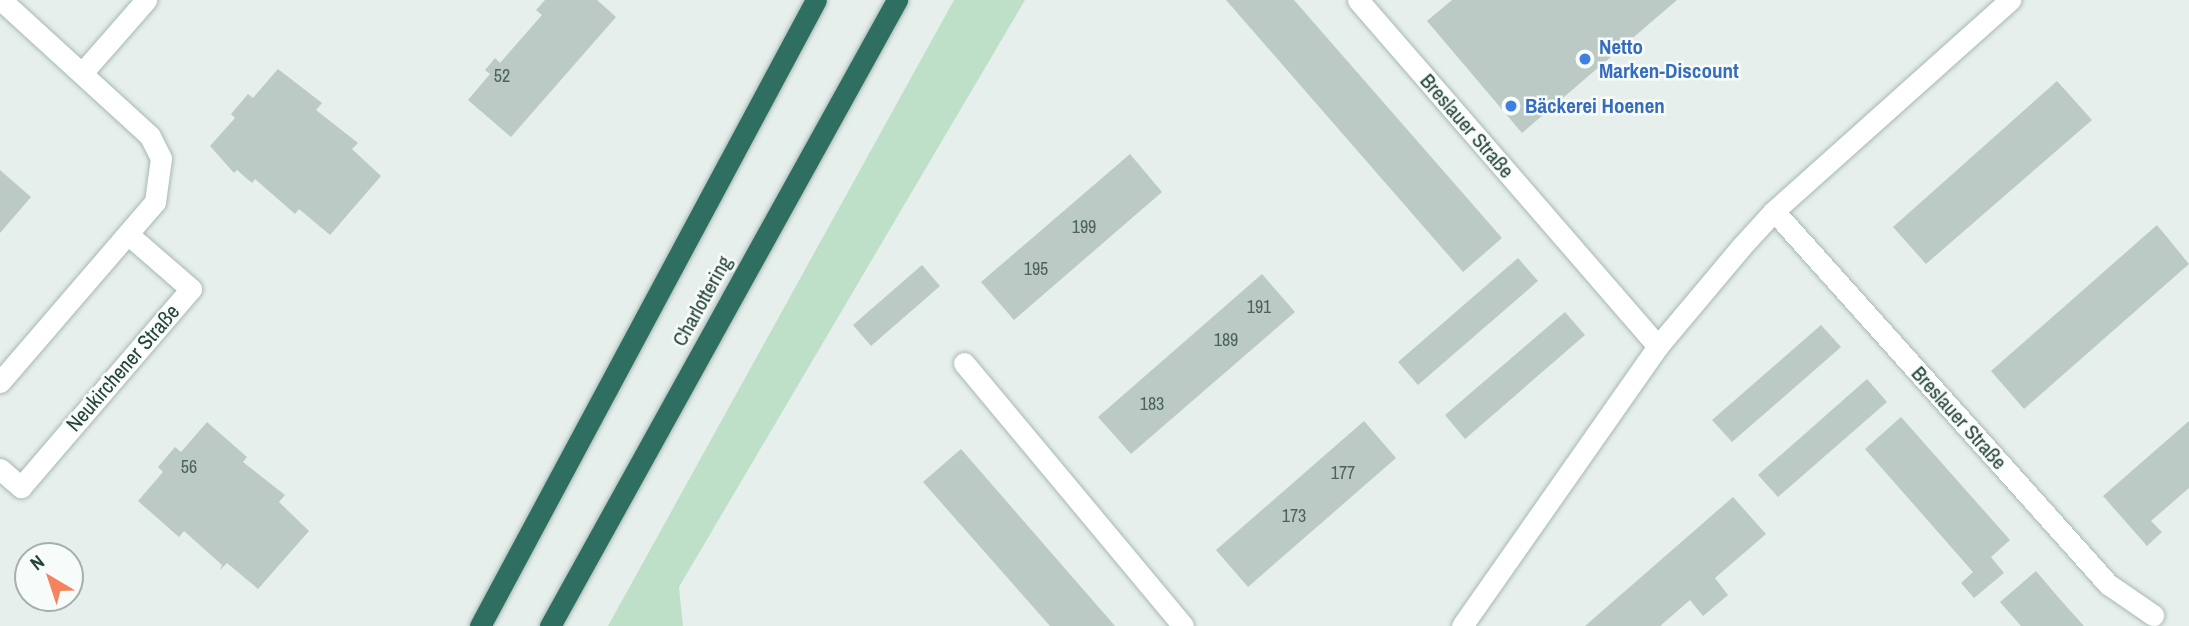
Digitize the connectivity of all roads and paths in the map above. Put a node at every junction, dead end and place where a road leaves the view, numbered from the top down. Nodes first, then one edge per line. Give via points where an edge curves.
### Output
1 (1, 0) edge
2 (146, 0) edge
3 (816, 0) edge
4 (897, 0) edge
5 (1358, 0) edge
6 (2010, 0) edge
7 (83, 72) junction
8 (1774, 211) junction
9 (130, 236) junction
10 (1658, 346) junction
11 (964, 363) dead end
12 (0, 382) edge
13 (0, 469) edge
14 (2153, 615) dead end
15 (1473, 621) edge
16 (480, 626) edge
17 (550, 626) edge
18 (1183, 626) edge

1 - 7 street
2 - 7 street
3 - 16 highway, Charlottering
4 - 17 highway, Charlottering
5 - 10 street, Breslauer Straße
6 - 8 street
7 - 9 street via 150,136 161,158 155,202
8 - 10 street
8 - 14 street, Breslauer Straße via 2108,584
9 - 12 street
9 - 13 street, Neukirchener Straße via 191,289 20,487
10 - 15 street
11 - 18 street

